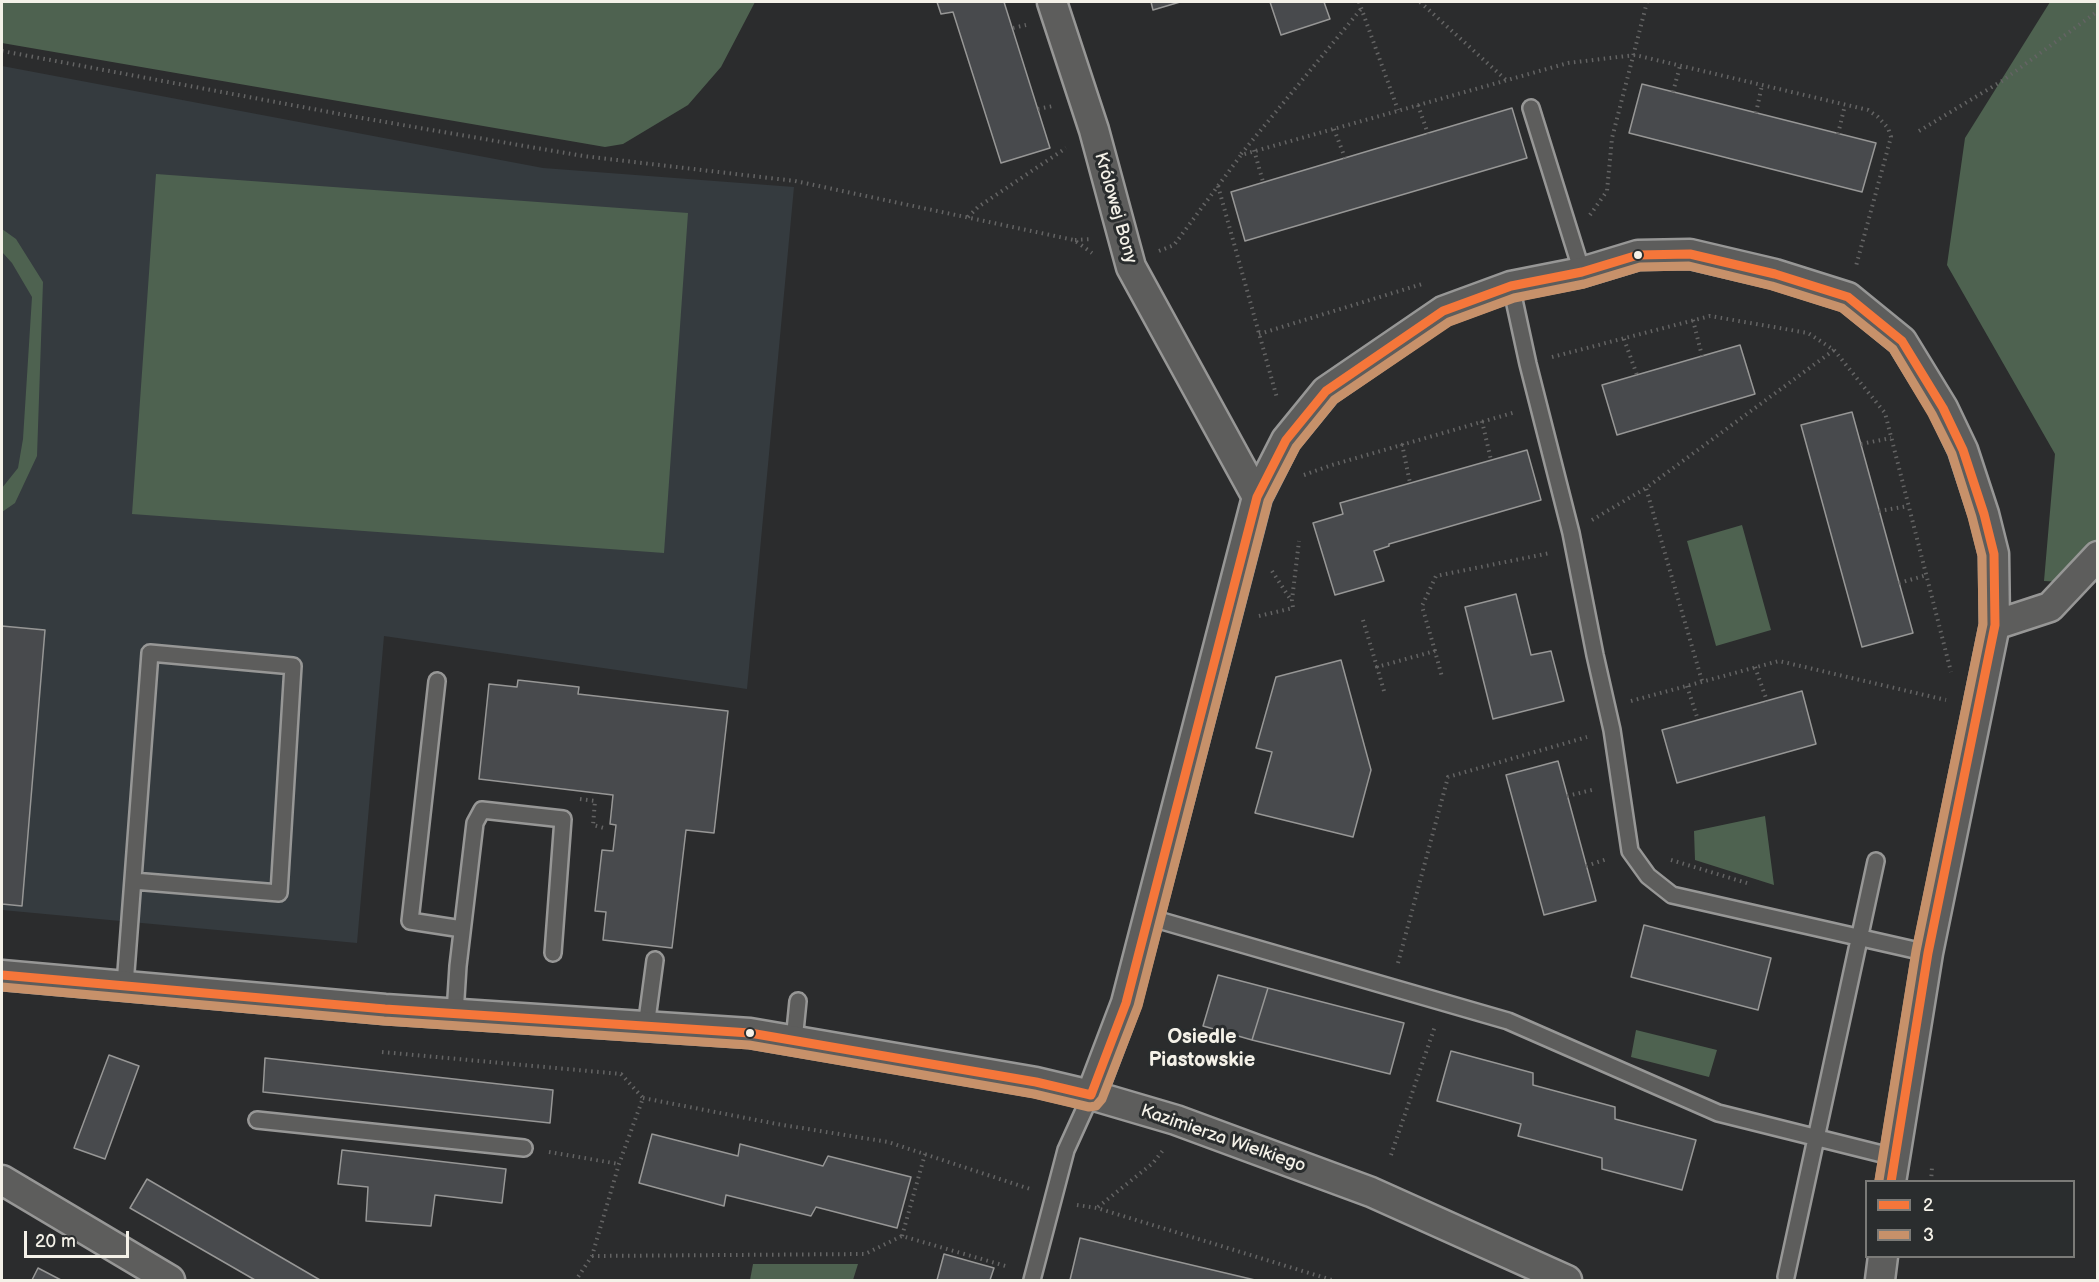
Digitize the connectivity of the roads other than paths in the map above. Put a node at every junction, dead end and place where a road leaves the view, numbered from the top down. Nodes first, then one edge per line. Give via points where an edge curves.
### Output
1 (1052, 2) edge
2 (1531, 108) dead end
3 (1582, 272) junction
4 (1511, 286) junction
5 (1257, 497) junction
6 (2097, 556) edge
7 (1995, 625) junction
8 (437, 681) dead end
9 (1876, 861) dead end
10 (133, 881) junction
11 (1148, 917) junction
12 (462, 928) junction
13 (1860, 937) junction
14 (553, 953) dead end
15 (1928, 953) junction
16 (655, 960) dead end
17 (2, 975) edge
18 (125, 985) junction
19 (798, 1000) dead end
20 (454, 1014) junction
21 (646, 1027) junction
22 (794, 1041) junction
23 (1091, 1095) junction
24 (257, 1120) dead end
25 (1816, 1137) junction
26 (524, 1148) road end
27 (1892, 1169) edge
28 (2, 1180) edge
29 (1883, 1258) edge
30 (1786, 1277) dead end
31 (1033, 1278) edge
32 (170, 1281) edge
33 (1567, 1281) edge
34 (1880, 1281) edge

1 - 5 street, Królowej Bony via 1094,130 1131,267
2 - 3 lane
3 - 4 street
3 - 7 street via 1638,255 1690,254 1776,274 1848,297 1902,341 1943,408 1963,450 1984,514 1994,554
4 - 5 street via 1443,311 1326,391 1286,440
4 - 13 lane via 1572,540 1612,730 1630,851 1648,876 1672,895
5 - 11 street
6 - 7 street via 2050,607
7 - 15 street
8 - 12 lane via 410,921
9 - 13 lane
10 - 10 lane via 279,893 293,666 150,653
10 - 18 lane
11 - 23 street via 1126,1003
11 - 25 lane via 1508,1021 1718,1113
12 - 14 lane via 475,824 483,810 562,819
12 - 20 lane
13 - 15 lane
13 - 25 lane
15 - 27 street
16 - 21 lane
17 - 18 street, Kazimierza Wielkiego
18 - 20 street, Kazimierza Wielkiego
19 - 22 lane
20 - 21 street, Kazimierza Wielkiego
21 - 22 street, Kazimierza Wielkiego via 750,1033
22 - 23 street, Kazimierza Wielkiego
23 - 31 lane via 1066,1150
23 - 33 street, Kazimierza Wielkiego via 1176,1120 1371,1192
24 - 26 lane
25 - 27 lane
25 - 30 lane
28 - 32 street
29 - 34 street

